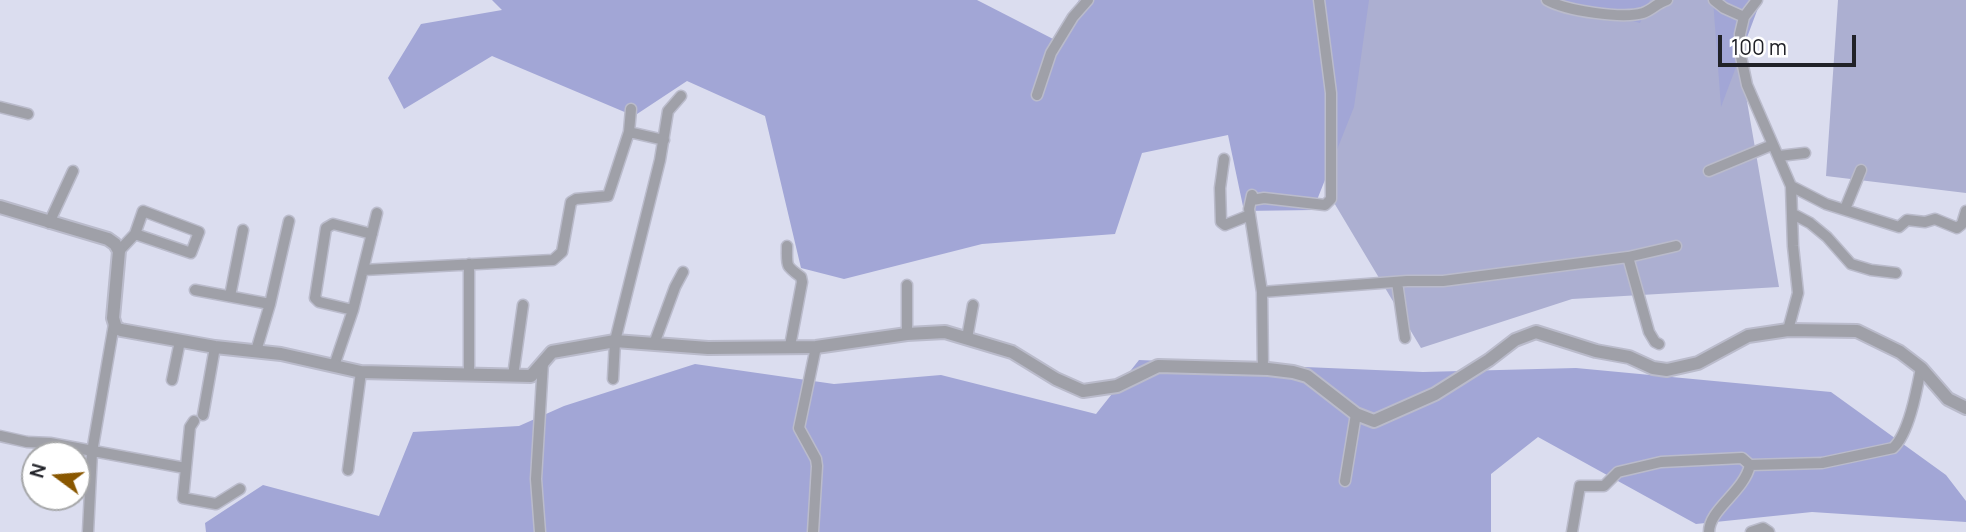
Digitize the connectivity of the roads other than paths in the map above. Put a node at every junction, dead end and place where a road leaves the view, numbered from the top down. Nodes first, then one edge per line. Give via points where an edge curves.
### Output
1 (1087, 0) edge
2 (1319, 0) edge
3 (1547, 0) edge
4 (1667, 0) edge
5 (1714, 0) edge
6 (1757, 0) edge
7 (1744, 17) junction
8 (1037, 95) dead end
9 (681, 96) dead end
10 (0, 107) edge
11 (631, 109) dead end
12 (28, 114) dead end
13 (629, 132) junction
14 (664, 140) junction
15 (1772, 145) junction
16 (1805, 153) dead end
17 (1779, 156) junction
18 (1224, 159) dead end
19 (1861, 170) dead end
20 (73, 171) dead end
21 (1709, 171) dead end
22 (1791, 186) junction
23 (0, 207) edge
24 (1845, 209) junction
25 (1966, 211) edge
26 (377, 213) dead end
27 (1793, 214) junction
28 (1250, 215) junction
29 (289, 221) dead end
30 (49, 223) junction
31 (243, 230) dead end
32 (135, 234) junction
33 (372, 234) junction
34 (787, 246) dead end
35 (1675, 246) dead end
36 (119, 251) junction
37 (1628, 257) junction
38 (469, 264) junction
39 (363, 270) junction
40 (683, 272) dead end
41 (1896, 273) dead end
42 (1397, 282) junction
43 (907, 285) dead end
44 (195, 290) dead end
45 (1262, 292) junction
46 (230, 296) junction
47 (271, 304) junction
48 (523, 305) dead end
49 (973, 305) dead end
50 (353, 310) junction
51 (114, 324) junction
52 (1788, 330) junction
53 (907, 334) junction
54 (967, 338) junction
55 (1405, 338) dead end
56 (180, 341) junction
57 (615, 341) junction
58 (654, 344) junction
59 (1659, 344) dead end
60 (790, 346) junction
61 (215, 347) junction
62 (816, 347) junction
63 (256, 351) junction
64 (543, 362) junction
65 (334, 366) junction
66 (1921, 368) junction
67 (1263, 369) junction
68 (361, 372) junction
69 (469, 373) junction
70 (513, 376) junction
71 (613, 379) dead end
72 (172, 380) dead end
73 (1966, 408) edge
74 (1356, 414) junction
75 (0, 436) edge
76 (92, 452) junction
77 (1750, 465) junction
78 (185, 468) junction
79 (348, 470) dead end
80 (1345, 481) dead end
81 (240, 489) dead end
82 (89, 532) edge
83 (540, 532) edge
84 (813, 532) edge
85 (1572, 532) edge
86 (1709, 532) edge
87 (1751, 532) edge
88 (1769, 532) edge

1 - 8 street via 1051,52
2 - 28 street via 1331,93 1333,194 1325,205 1252,197
3 - 4 street via 1570,10 1637,14
5 - 7 street
6 - 7 street
7 - 15 street via 1739,41 1746,85
9 - 14 street via 668,111
10 - 12 street
11 - 13 street
13 - 14 street
13 - 38 street via 608,196 578,198 571,203 561,256 548,261
14 - 57 street
15 - 17 street
15 - 21 street
16 - 17 street
17 - 22 street
18 - 28 street via 1221,222 1227,225
19 - 24 street
20 - 30 street
22 - 24 street
22 - 27 street
23 - 30 street
24 - 25 street via 1899,227 1907,220 1935,219 1957,228
26 - 33 street
27 - 41 street via 1827,237 1851,264
27 - 52 street via 1798,293
28 - 45 street
29 - 47 street
30 - 36 street via 108,239
31 - 46 street
32 - 32 street via 193,253 199,232 143,211
32 - 36 street
33 - 39 street
33 - 50 street via 333,224 326,228 314,298
34 - 60 street via 789,270 802,282
35 - 37 street
36 - 51 street
37 - 42 street via 1443,281
37 - 59 street via 1649,332
38 - 39 street
38 - 69 street
39 - 50 street
40 - 58 street
42 - 45 street
42 - 55 street
43 - 53 street
44 - 46 street
45 - 67 street
46 - 47 street
47 - 63 street
48 - 70 street
49 - 54 street
50 - 65 street
51 - 56 street via 126,332
51 - 76 street
52 - 66 street via 1857,331
52 - 74 street via 1748,335 1698,363 1667,370 1536,332 1515,340 1435,394 1378,421
53 - 54 street via 945,332
53 - 62 street
54 - 67 street via 1012,352 1083,391 1118,386 1158,366
56 - 61 street
56 - 72 street
57 - 58 street
57 - 64 street via 552,352
57 - 71 street
58 - 60 street
60 - 62 street
61 - 63 street
61 - 78 street via 198,418 190,425
62 - 84 street via 799,428 816,459
63 - 65 street
64 - 70 street via 531,376
64 - 83 street via 536,479
65 - 68 street
66 - 73 street via 1948,399
66 - 77 street via 1906,425 1893,448 1822,463
67 - 74 street via 1307,376
68 - 69 street
68 - 79 street
69 - 70 street
74 - 80 street
75 - 76 street
76 - 78 street
76 - 82 street
77 - 85 street via 1742,458 1661,462 1618,472 1604,486 1580,486
77 - 86 street via 1744,482 1713,516
78 - 81 street via 184,499 216,504
87 - 88 street via 1763,528

